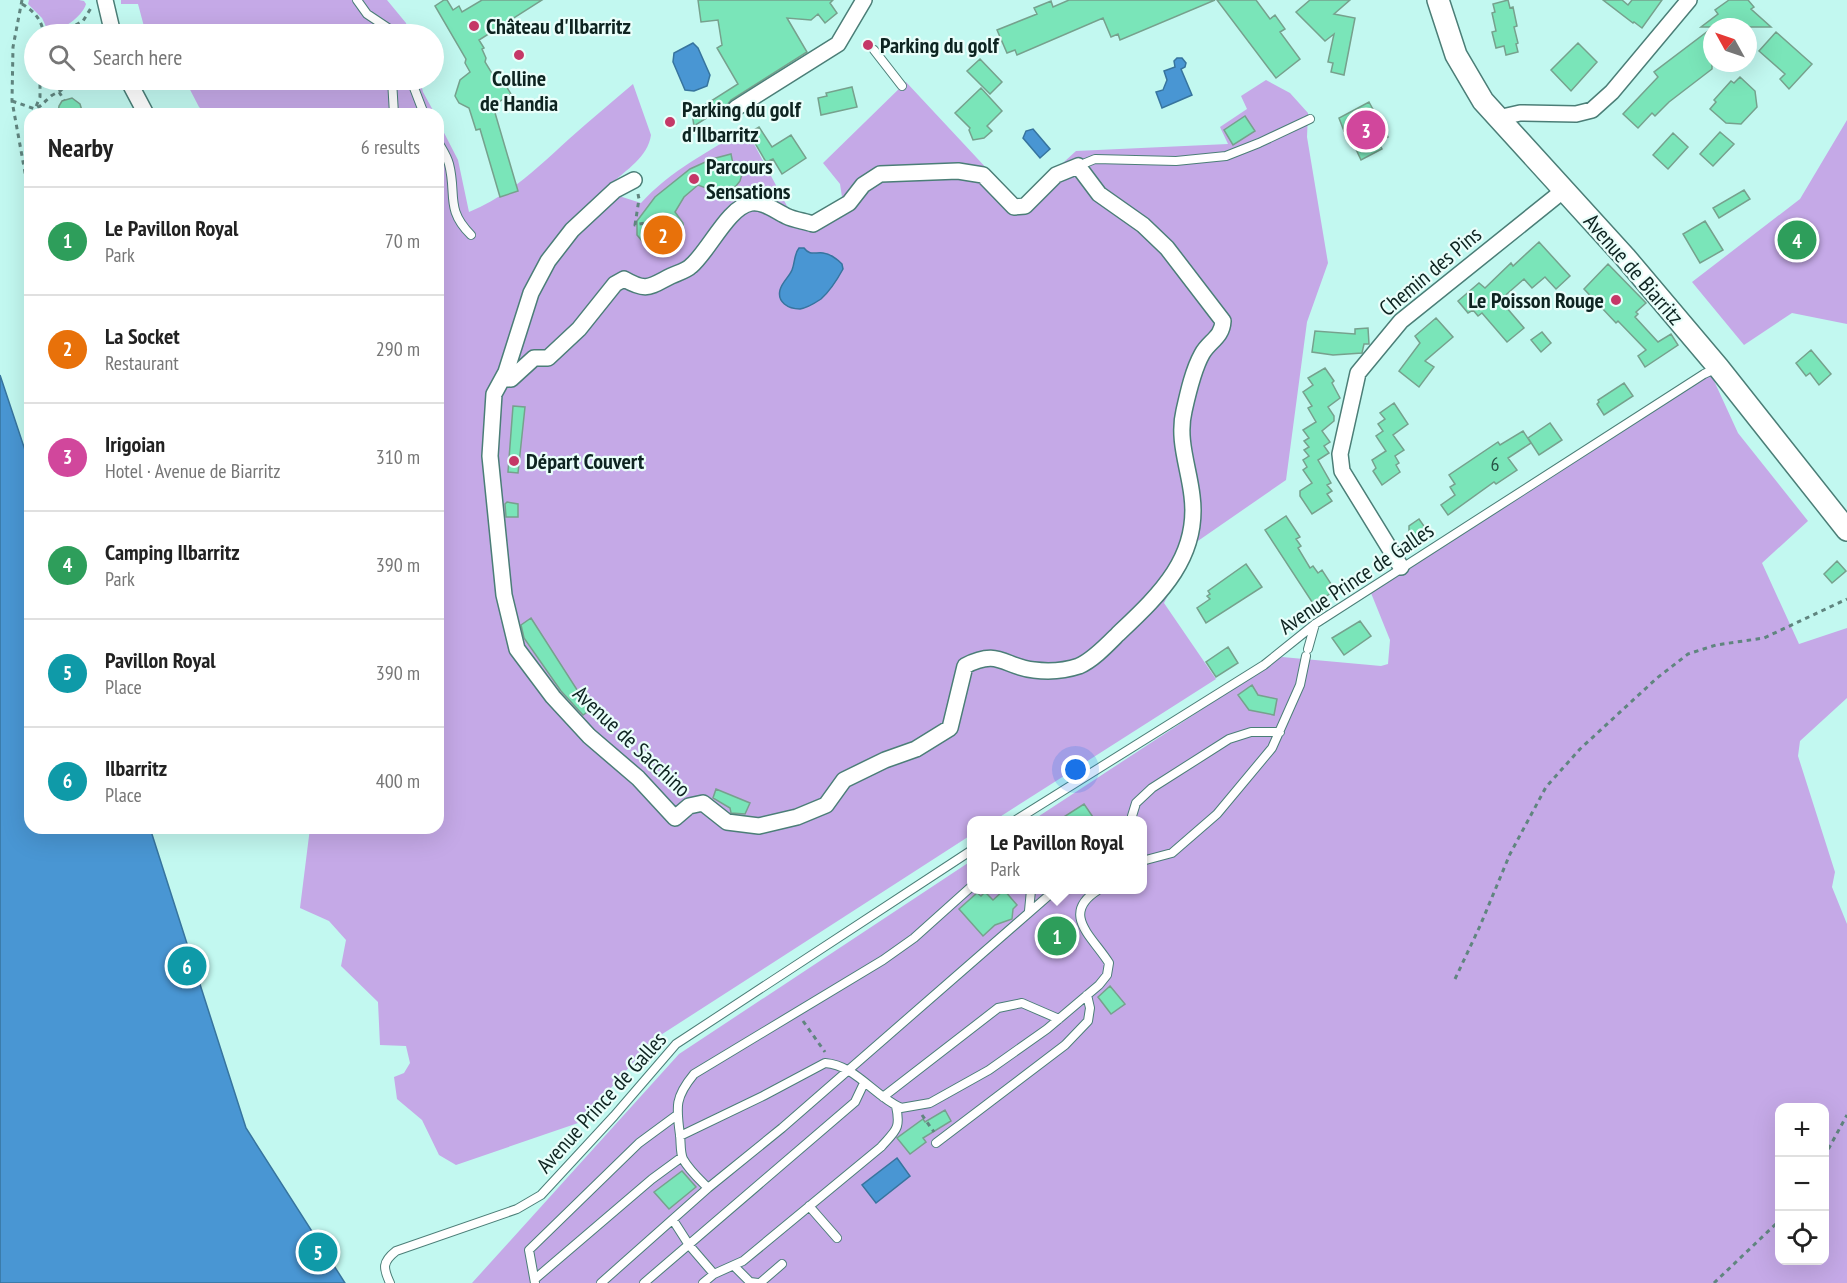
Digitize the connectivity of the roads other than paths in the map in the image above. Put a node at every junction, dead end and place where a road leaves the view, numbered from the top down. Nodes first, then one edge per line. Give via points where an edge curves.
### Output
1 (105, 0) edge
2 (357, 0) edge
3 (864, 0) edge
4 (1438, 0) edge
5 (1689, 0) edge
6 (110, 24) edge
7 (380, 24) edge
8 (874, 50) dead end
9 (902, 86) dead end
10 (133, 90) edge
11 (393, 90) edge
12 (415, 90) edge
13 (143, 108) edge
14 (394, 108) edge
15 (422, 108) edge
16 (736, 108) dead end
17 (1498, 118) junction
18 (1310, 119) dead end
19 (444, 154) edge
20 (1078, 166) junction
21 (634, 180) dead end
22 (1564, 190) junction
23 (471, 235) dead end
24 (1718, 367) junction
25 (503, 378) junction
26 (1847, 530) edge
27 (1401, 567) junction
28 (1315, 624) junction
29 (1280, 732) junction
30 (1022, 816) edge
31 (1132, 816) edge
32 (967, 853) edge
33 (1147, 857) edge
34 (967, 890) edge
35 (1031, 894) edge
36 (1049, 894) edge
37 (1091, 894) edge
38 (1029, 910) junction
39 (1087, 995) junction
40 (1059, 1019) junction
41 (849, 1069) junction
42 (864, 1083) junction
43 (883, 1097) junction
44 (896, 1106) junction
45 (677, 1115) junction
46 (680, 1136) junction
47 (938, 1142) road end
48 (682, 1157) junction
49 (708, 1188) junction
50 (809, 1206) junction
51 (673, 1220) junction
52 (837, 1238) dead end
53 (689, 1245) junction
54 (782, 1264) dead end
55 (734, 1266) junction
56 (708, 1280) edge
57 (535, 1281) edge
58 (390, 1283) edge
59 (601, 1283) edge
60 (644, 1283) edge
61 (759, 1283) edge

1 - 6 street
2 - 7 lane
3 - 16 street via 838,44
4 - 17 main road, Avenue de Biarritz via 1456,55
5 - 17 street via 1612,92 1592,110 1576,114 1520,113
8 - 9 lane
10 - 13 street
11 - 14 lane
12 - 15 lane
17 - 22 main road, Avenue de Biarritz
18 - 20 lane via 1226,156 1176,161 1095,159
19 - 23 lane via 453,209
20 - 25 street via 1056,175 1025,206 1014,207 983,175 958,171 880,174 862,185 849,203 813,224 787,217 767,205 751,203 721,226 690,267 653,287 636,286 624,279 615,284 579,329 548,358 534,358 511,379
20 - 25 street, Avenue de Sacchino via 1099,194 1143,225 1167,248 1223,321 1222,330 1202,353 1183,413 1184,457 1192,497 1191,536 1171,581 1083,664 1064,671 1032,670 1001,658 978,659 965,666 950,728 915,749 844,780 826,805 797,817 759,826 727,822 703,803 689,806 675,818 638,778 589,736 553,697 518,649 502,584 490,456 494,394
21 - 25 street, Avenue de Sacchino via 615,190 572,230 548,261 531,293
22 - 24 main road, Avenue de Biarritz
22 - 27 street, Chemin des Pins via 1401,321 1358,373 1340,454 1342,471
24 - 26 main road, Avenue de Biarritz
24 - 27 lane, Avenue Prince de Galles
27 - 28 lane, Avenue Prince de Galles
28 - 29 lane via 1300,684
28 - 30 lane, Avenue Prince de Galles via 1264,665
29 - 31 lane via 1251,732 1229,739 1152,788 1136,803
29 - 33 lane via 1272,748 1217,814 1172,853
32 - 58 lane, Avenue Prince de Galles via 676,1044 541,1195 517,1209 396,1251 384,1265
34 - 45 lane via 883,960 694,1074 677,1100
35 - 38 lane
36 - 38 lane
37 - 39 lane via 1081,904 1082,924 1109,963 1107,975
38 - 41 lane
39 - 40 lane
39 - 47 lane via 1088,1021 1065,1045
40 - 43 lane via 1022,1003 998,1008
40 - 44 lane via 988,1070 930,1103
41 - 42 lane
41 - 46 lane via 833,1063 817,1065
41 - 49 lane
42 - 43 lane
42 - 53 lane via 855,1102
43 - 44 lane
44 - 50 lane via 899,1121 881,1147
45 - 46 lane
45 - 57 lane via 639,1143 529,1250
46 - 48 lane
48 - 49 lane
48 - 57 lane
49 - 51 lane
50 - 52 lane
50 - 55 lane
51 - 53 lane
51 - 59 lane
53 - 56 lane
53 - 60 lane
54 - 61 lane
55 - 56 lane
55 - 61 lane via 750,1282

